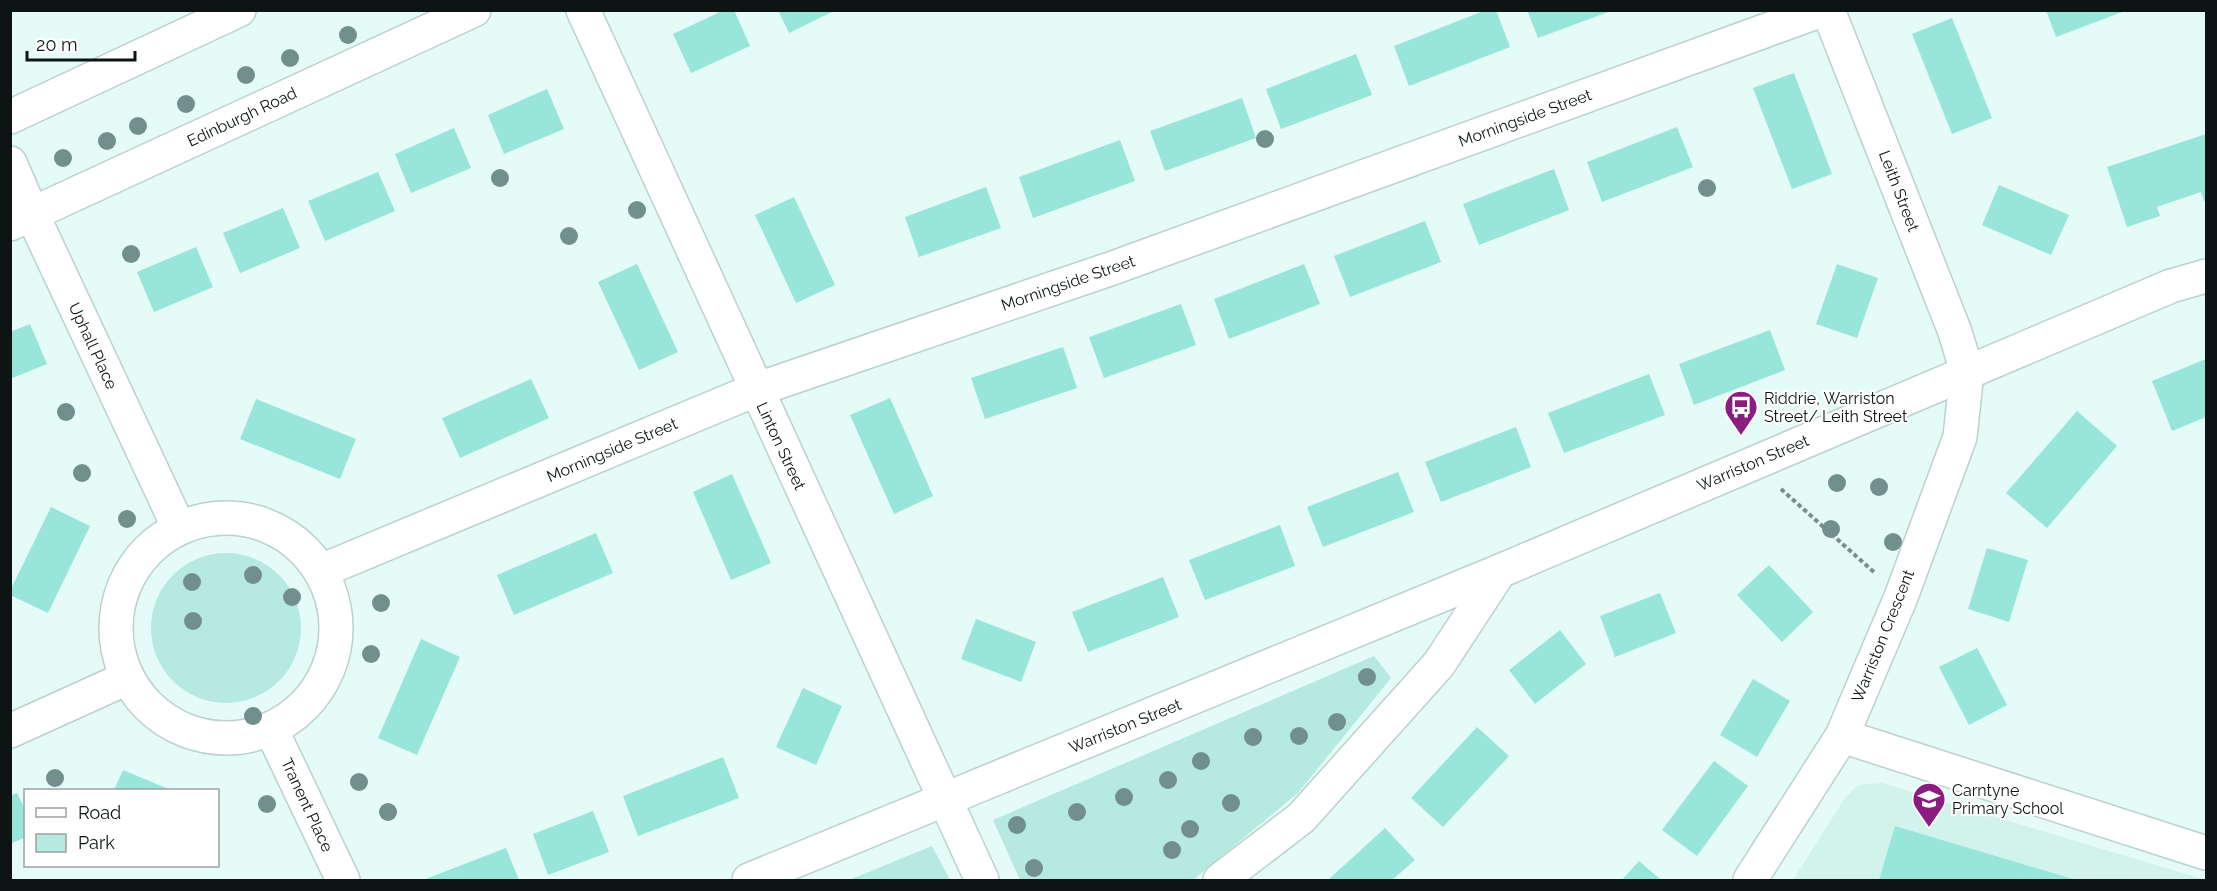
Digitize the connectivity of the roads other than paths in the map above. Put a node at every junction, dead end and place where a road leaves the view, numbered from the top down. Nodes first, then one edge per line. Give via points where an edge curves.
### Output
1 (239, 10) edge
2 (474, 10) edge
3 (584, 10) edge
4 (1822, 10) edge
5 (1828, 10) edge
6 (10, 117) edge
7 (10, 163) edge
8 (21, 219) edge
9 (2206, 276) edge
10 (1967, 372) junction
11 (755, 390) junction
12 (179, 528) junction
13 (321, 571) junction
14 (1500, 571) junction
15 (127, 678) junction
16 (271, 729) junction
17 (10, 731) edge
18 (1842, 736) junction
19 (946, 800) junction
20 (2206, 852) edge
21 (343, 880) edge
22 (749, 880) edge
23 (982, 880) edge
24 (1220, 880) edge
25 (1750, 880) edge

1 - 6 street
2 - 8 street, Edinburgh Road
3 - 11 street, Linton Street
4 - 11 street, Morningside Street via 1110,269
5 - 10 street, Leith Street via 1955,332
7 - 8 street, Uphall Place
8 - 12 street, Uphall Place
9 - 10 street, Warriston Street via 2171,286
10 - 14 street, Warriston Street
10 - 18 street, Warriston Crescent via 1960,437 1901,597
11 - 13 street, Morningside Street
11 - 19 street, Linton Street
12 - 13 street via 210,519 242,519 273,528 301,546
12 - 15 street via 150,548 128,576 117,609 116,644
13 - 16 street via 335,606 336,644 325,679 302,709
14 - 19 street, Warriston Street
14 - 24 street via 1439,664 1301,818
15 - 16 street via 146,705 173,726 204,737 238,739
15 - 17 street
16 - 21 street, Tranent Place
18 - 20 street
18 - 25 street, Warriston Crescent
19 - 22 street, Warriston Street
19 - 23 street, Linton Street

